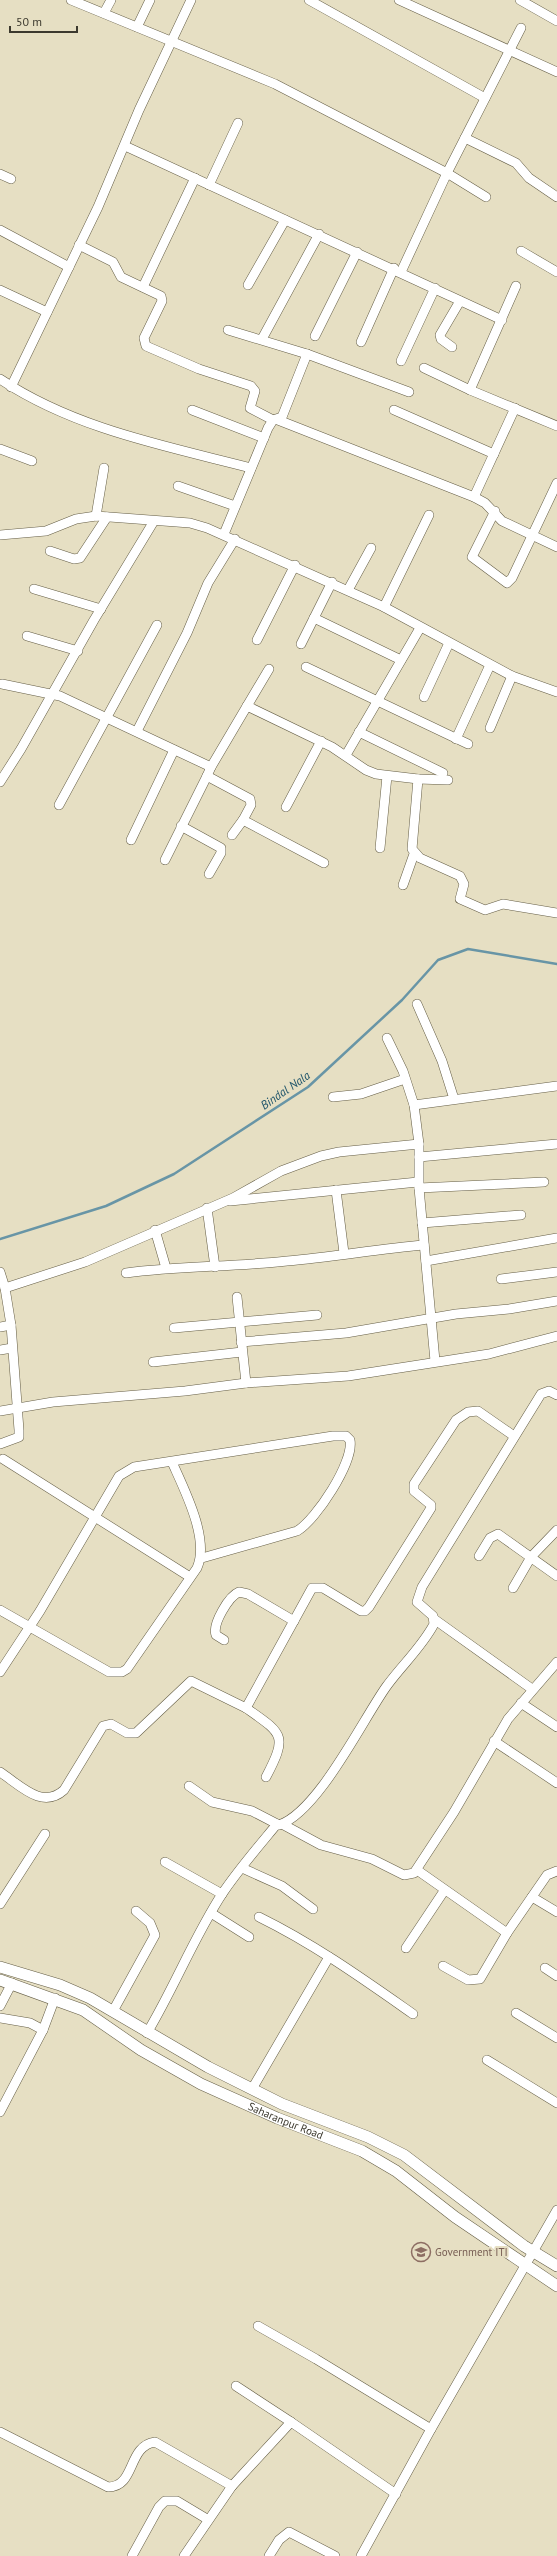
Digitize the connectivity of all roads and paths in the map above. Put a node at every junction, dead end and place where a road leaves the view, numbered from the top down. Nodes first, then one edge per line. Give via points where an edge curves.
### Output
1 (71, 0) edge
2 (111, 0) edge
3 (150, 0) edge
4 (191, 0) edge
5 (309, 0) edge
6 (399, 0) edge
7 (520, 0) edge
8 (104, 13) junction
9 (557, 21) edge
10 (137, 27) junction
11 (521, 28) dead end
12 (172, 41) junction
13 (510, 50) junction
14 (557, 72) edge
15 (485, 98) junction
16 (238, 123) dead end
17 (465, 138) junction
18 (125, 146) junction
19 (0, 174) edge
20 (446, 174) junction
21 (195, 178) junction
22 (12, 179) dead end
23 (209, 185) junction
24 (486, 197) dead end
25 (557, 197) edge
26 (285, 220) junction
27 (0, 230) edge
28 (320, 234) junction
29 (79, 245) junction
30 (521, 251) dead end
31 (357, 252) junction
32 (69, 267) junction
33 (398, 270) junction
34 (557, 272) edge
35 (248, 286) dead end
36 (516, 286) dead end
37 (143, 287) junction
38 (435, 288) junction
39 (0, 290) edge
40 (460, 301) junction
41 (47, 312) junction
42 (502, 320) junction
43 (228, 330) dead end
44 (315, 336) dead end
45 (262, 339) junction
46 (361, 342) dead end
47 (452, 347) dead end
48 (307, 354) junction
49 (401, 361) dead end
50 (424, 368) dead end
51 (0, 379) edge
52 (11, 387) junction
53 (470, 390) junction
54 (409, 392) dead end
55 (515, 408) junction
56 (192, 410) dead end
57 (394, 410) dead end
58 (276, 420) junction
59 (557, 426) edge
60 (264, 438) junction
61 (0, 449) edge
62 (494, 454) junction
63 (32, 461) dead end
64 (104, 468) dead end
65 (251, 468) junction
66 (557, 483) edge
67 (178, 486) dead end
68 (474, 497) junction
69 (235, 506) junction
70 (494, 511) junction
71 (429, 515) dead end
72 (96, 516) junction
73 (107, 517) junction
74 (154, 521) junction
75 (224, 534) junction
76 (0, 535) edge
77 (531, 535) junction
78 (235, 539) junction
79 (557, 547) edge
80 (372, 548) dead end
81 (50, 551) dead end
82 (295, 565) junction
83 (332, 582) junction
84 (34, 589) dead end
85 (348, 590) junction
86 (384, 607) junction
87 (101, 609) junction
88 (314, 618) junction
89 (157, 625) dead end
90 (420, 628) junction
91 (27, 636) dead end
92 (257, 640) dead end
93 (449, 643) junction
94 (301, 644) dead end
95 (78, 650) junction
96 (401, 660) junction
97 (490, 665) junction
98 (306, 667) dead end
99 (269, 669) dead end
100 (512, 676) junction
101 (2, 684) dead end
102 (557, 692) edge
103 (53, 693) junction
104 (424, 697) dead end
105 (377, 700) junction
106 (248, 706) junction
107 (105, 718) junction
108 (490, 728) dead end
109 (137, 731) junction
110 (359, 732) junction
111 (456, 739) junction
112 (322, 741) junction
113 (468, 744) dead end
114 (174, 750) junction
115 (346, 755) junction
116 (209, 772) junction
117 (387, 776) junction
118 (418, 779) junction
119 (0, 782) edge
120 (59, 805) dead end
121 (286, 807) dead end
122 (243, 820) junction
123 (181, 826) junction
124 (232, 835) dead end
125 (131, 840) dead end
126 (380, 848) dead end
127 (414, 854) junction
128 (165, 860) dead end
129 (324, 863) dead end
130 (209, 874) dead end
131 (403, 885) dead end
132 (557, 913) edge
133 (417, 1004) dead end
134 (387, 1038) dead end
135 (405, 1079) junction
136 (557, 1086) edge
137 (334, 1097) dead end
138 (454, 1099) junction
139 (414, 1105) junction
140 (419, 1144) junction
141 (557, 1144) edge
142 (419, 1157) junction
143 (544, 1182) dead end
144 (419, 1185) junction
145 (336, 1190) junction
146 (223, 1202) junction
147 (207, 1208) junction
148 (521, 1215) dead end
149 (422, 1222) junction
150 (155, 1230) junction
151 (557, 1238) edge
152 (424, 1245) junction
153 (344, 1253) junction
154 (426, 1261) junction
155 (215, 1267) junction
156 (166, 1268) junction
157 (0, 1272) edge
158 (557, 1272) edge
159 (126, 1273) dead end
160 (501, 1279) dead end
161 (5, 1288) junction
162 (237, 1297) dead end
163 (557, 1301) edge
164 (317, 1315) dead end
165 (431, 1318) junction
166 (239, 1322) junction
167 (11, 1325) junction
168 (0, 1327) edge
169 (174, 1328) dead end
170 (557, 1336) edge
171 (241, 1342) junction
172 (12, 1348) junction
173 (0, 1350) edge
174 (242, 1352) junction
175 (435, 1361) junction
176 (153, 1362) dead end
177 (246, 1383) junction
178 (557, 1395) edge
179 (17, 1407) junction
180 (0, 1411) edge
181 (514, 1436) junction
182 (0, 1444) edge
183 (3, 1459) dead end
184 (172, 1462) junction
185 (93, 1517) junction
186 (557, 1530) edge
187 (479, 1556) dead end
188 (531, 1557) junction
189 (202, 1558) junction
190 (557, 1576) edge
191 (190, 1577) junction
192 (513, 1588) dead end
193 (0, 1610) edge
194 (434, 1619) junction
195 (294, 1621) junction
196 (30, 1627) junction
197 (224, 1640) dead end
198 (557, 1662) edge
199 (0, 1672) edge
200 (532, 1689) junction
201 (521, 1703) junction
202 (246, 1708) junction
203 (557, 1727) edge
204 (494, 1741) junction
205 (0, 1772) edge
206 (266, 1777) dead end
207 (557, 1783) edge
208 (189, 1786) dead end
209 (279, 1824) junction
210 (45, 1834) dead end
211 (165, 1862) dead end
212 (242, 1868) junction
213 (417, 1870) junction
214 (557, 1871) edge
215 (444, 1891) junction
216 (222, 1894) junction
217 (532, 1897) junction
218 (0, 1904) edge
219 (313, 1909) dead end
220 (136, 1911) dead end
221 (557, 1912) edge
222 (211, 1913) junction
223 (259, 1917) dead end
224 (507, 1933) junction
225 (249, 1937) dead end
226 (406, 1948) dead end
227 (329, 1957) junction
228 (443, 1966) dead end
229 (0, 1967) edge
230 (544, 1968) dead end
231 (557, 1976) edge
232 (0, 1980) edge
233 (12, 1983) junction
234 (55, 1998) junction
235 (0, 2006) edge
236 (113, 2011) junction
237 (516, 2013) dead end
238 (413, 2014) dead end
239 (0, 2018) edge
240 (43, 2030) junction
241 (147, 2033) junction
242 (557, 2038) edge
243 (487, 2060) dead end
244 (252, 2089) junction
245 (557, 2103) edge
246 (0, 2112) edge
247 (557, 2210) edge
248 (533, 2251) junction
249 (525, 2265) junction
250 (557, 2266) edge
251 (557, 2286) edge
252 (258, 2326) dead end
253 (236, 2386) dead end
254 (291, 2422) junction
255 (431, 2429) junction
256 (0, 2432) edge
257 (232, 2486) junction
258 (396, 2494) junction
259 (207, 2519) junction
260 (132, 2556) edge
261 (184, 2556) edge
262 (269, 2556) edge
263 (335, 2556) edge
264 (361, 2556) edge

1 - 8 street
2 - 8 street
3 - 10 street
4 - 12 street
5 - 15 street
6 - 13 street
7 - 9 street
8 - 10 street
10 - 12 street
11 - 13 street
12 - 18 street
12 - 20 street via 275,84
13 - 14 street
13 - 15 street
15 - 17 street
16 - 23 street
17 - 20 street
17 - 25 street via 516,163 535,183
18 - 21 street
18 - 29 street
19 - 22 street
20 - 24 street
20 - 33 street
21 - 23 street
21 - 37 street
23 - 26 street
26 - 28 street
26 - 35 street
27 - 32 street
28 - 31 street
28 - 45 street
29 - 32 street
29 - 37 street via 113,262 121,277
30 - 34 street
31 - 33 street
31 - 44 street
32 - 41 street
33 - 38 street
33 - 46 street
36 - 42 street
37 - 58 street via 162,298 144,338 146,346 199,369 251,386 255,391 250,408
38 - 40 street
38 - 49 street
39 - 41 street
40 - 42 street
40 - 47 street via 440,334 441,339
41 - 52 street
42 - 53 street
43 - 45 street
45 - 48 street
48 - 54 street
48 - 58 street via 282,417
50 - 53 street
51 - 52 street
52 - 65 street via 44,405 105,429
53 - 55 street
55 - 59 street
55 - 62 street
56 - 60 street
57 - 62 street
58 - 60 street
58 - 68 street
60 - 65 street
61 - 63 street
62 - 68 street
64 - 72 street
65 - 69 street
66 - 77 street
67 - 69 street
68 - 70 street
69 - 75 street
70 - 77 street via 502,521
70 - 77 street via 472,557 502,581 507,582 512,578
71 - 86 street
72 - 73 street
72 - 76 street via 76,519 46,531
73 - 74 street
73 - 81 street via 80,558 74,559
74 - 75 street via 190,523
74 - 87 street
75 - 78 street
77 - 79 street
78 - 82 street
78 - 109 street via 208,583 187,633
80 - 85 street
82 - 83 street
82 - 92 street
83 - 85 street
83 - 88 street
84 - 87 street
85 - 86 street
86 - 90 street
87 - 95 street
88 - 94 street
88 - 96 street
89 - 107 street
90 - 93 street
90 - 96 street
91 - 95 street
93 - 97 street
93 - 104 street
95 - 103 street
96 - 105 street
97 - 100 street
97 - 111 street
98 - 105 street
99 - 106 street
100 - 102 street
100 - 108 street
101 - 103 street
103 - 107 street
103 - 119 street
105 - 110 street
105 - 111 street
106 - 112 street
106 - 116 street
107 - 109 street
107 - 120 street
109 - 114 street
110 - 115 street
110 - 118 street via 446,777
111 - 113 street
112 - 115 street
112 - 121 street
114 - 116 street
114 - 125 street
115 - 117 street via 366,770
116 - 122 street via 250,799 251,804
116 - 123 street
117 - 118 street
117 - 126 street
118 - 127 street via 412,843
122 - 124 street
122 - 129 street
123 - 128 street
123 - 130 street via 221,848 221,853
127 - 131 street
127 - 132 street via 460,876 464,884 460,899 485,910 503,904
133 - 138 street via 442,1061
134 - 135 street
135 - 137 street via 361,1094
135 - 139 street
136 - 138 street
138 - 139 street
139 - 140 street
140 - 142 street
140 - 146 street via 329,1153 281,1172
141 - 142 street
142 - 144 street
143 - 144 street
144 - 145 street
144 - 149 street
145 - 146 street
145 - 153 street
146 - 147 street
147 - 150 street
147 - 155 street
148 - 149 street
149 - 152 street
150 - 156 street
150 - 161 street via 85,1262
151 - 154 street
152 - 153 street
152 - 154 street
153 - 155 street
154 - 165 street
155 - 156 street
156 - 159 street
157 - 161 street
158 - 160 street
161 - 167 street
162 - 166 street
163 - 165 street
164 - 166 street
165 - 171 street via 339,1334
165 - 175 street
166 - 169 street
166 - 171 street
167 - 168 street
167 - 172 street
170 - 175 street via 489,1354
171 - 174 street
172 - 173 street
172 - 179 street
174 - 176 street
174 - 177 street
175 - 177 street via 348,1376
177 - 179 street
178 - 181 street via 549,1391 541,1394
179 - 180 street
179 - 182 street via 19,1437
181 - 194 street via 418,1594 417,1602
181 - 195 street via 478,1411 460,1416 414,1484 414,1491 431,1505 430,1511 369,1607 361,1611 316,1586 310,1591
183 - 185 street
184 - 185 street via 126,1470 119,1476
184 - 189 street via 188,1497
184 - 189 street via 340,1435 350,1440 350,1454 324,1504 308,1525 297,1531
185 - 191 street
185 - 196 street
186 - 188 street
187 - 188 street via 490,1538 498,1534
188 - 190 street
188 - 192 street
189 - 191 street
191 - 196 street via 127,1669 122,1672 109,1672
193 - 196 street
194 - 200 street
194 - 209 street via 432,1628 386,1688 321,1788 301,1809
195 - 197 street via 248,1594 239,1592 233,1596 216,1624 216,1635
195 - 202 street
196 - 199 street
198 - 200 street
200 - 201 street
201 - 203 street
201 - 204 street
202 - 205 street via 191,1681 136,1733 127,1733 111,1724 103,1726 64,1790 57,1796 50,1799 36,1796
202 - 206 street via 274,1728 279,1741 279,1752
204 - 207 street
204 - 213 street via 454,1812
208 - 209 street via 212,1802 252,1812
209 - 212 street
209 - 213 street via 321,1845 372,1859 404,1875
210 - 218 street
211 - 216 street
212 - 216 street
212 - 219 street via 282,1886
213 - 215 street
214 - 217 street via 547,1875
215 - 224 street
215 - 226 street
216 - 222 street
217 - 221 street
217 - 224 street
220 - 236 street via 150,1923 154,1935
222 - 225 street
222 - 241 street via 171,1994
223 - 227 street
224 - 228 street via 480,1980 468,1980
227 - 238 street
227 - 244 street
229 - 236 main road, Saharanpur Road via 60,1985
230 - 231 street
232 - 233 main road, Saharanpur Road
233 - 234 main road, Saharanpur Road
233 - 235 street
234 - 240 street
234 - 249 main road, Saharanpur Road via 83,2010 141,2050 200,2084 362,2151 396,2171 455,2217
236 - 241 main road, Saharanpur Road
237 - 242 street
239 - 240 street via 30,2023
240 - 246 street
241 - 244 main road, Saharanpur Road
243 - 245 street
244 - 248 main road, Saharanpur Road via 282,2104 368,2137 404,2155
247 - 248 street
248 - 249 street
248 - 250 main road, Saharanpur Road
249 - 251 main road, Saharanpur Road
249 - 255 street
252 - 255 street via 316,2358
253 - 254 street
254 - 257 street
254 - 258 street
255 - 258 street
256 - 257 street via 108,2487 117,2487 145,2443 155,2442
257 - 259 street
258 - 264 street
259 - 260 street via 177,2501 165,2501 159,2507
259 - 261 street
262 - 263 street via 279,2540 289,2532

